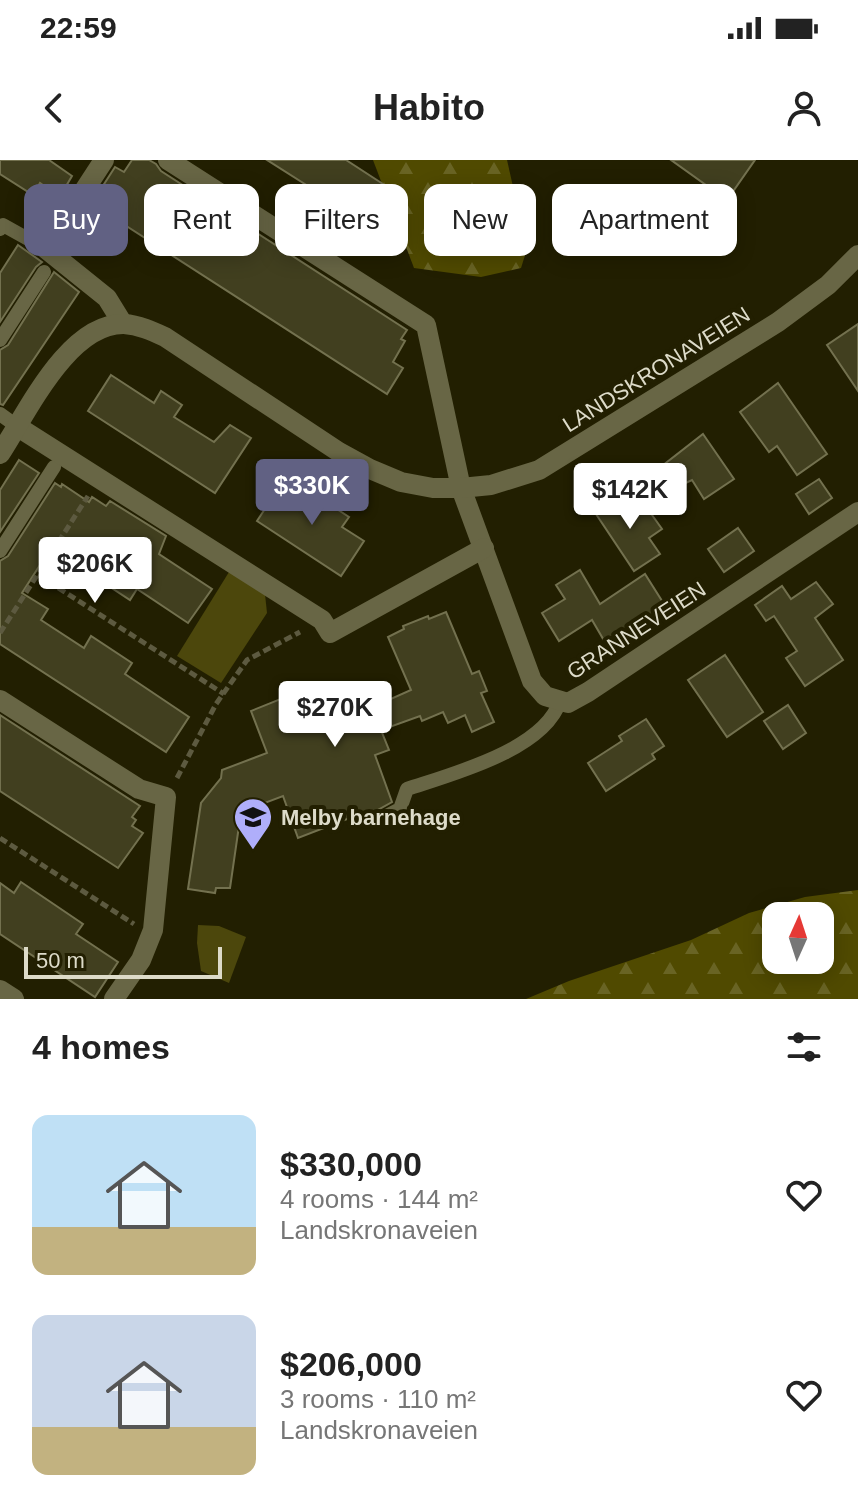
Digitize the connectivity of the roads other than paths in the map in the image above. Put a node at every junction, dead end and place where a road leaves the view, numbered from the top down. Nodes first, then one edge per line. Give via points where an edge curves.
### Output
1 (104, 160) edge
2 (168, 160) edge
3 (88, 184) edge
4 (0, 229) edge
5 (24, 237) edge
6 (858, 255) edge
7 (55, 256) edge
8 (44, 272) dead end
9 (123, 324) junction
10 (0, 340) edge
11 (0, 414) edge
12 (18, 427) junction
13 (0, 454) edge
14 (54, 467) dead end
15 (461, 488) junction
16 (858, 512) edge
17 (484, 548) junction
18 (0, 551) edge
19 (0, 700) edge
20 (560, 701) junction
21 (381, 819) dead end
22 (0, 990) edge
23 (14, 999) edge
24 (114, 999) edge

1 - 3 street
2 - 15 street via 426,325
4 - 5 lane via 3,225
6 - 15 street, LANDSKRONAVEIEN via 778,322 539,470
7 - 9 street via 107,298
8 - 10 lane
9 - 12 street via 83,338
9 - 15 street, LANDSKRONAVEIEN via 165,337 370,469 401,482
11 - 12 lane
12 - 13 street
12 - 17 street via 322,620 330,633
14 - 18 lane
15 - 17 street, GRANNEVEIEN
16 - 20 street, GRANNEVEIEN via 588,692 568,703
17 - 20 street, GRANNEVEIEN via 532,681 545,696
19 - 24 street via 139,789 166,797 153,930 141,960
20 - 21 lane via 546,725 526,740 475,766 407,789 400,809
22 - 23 street

